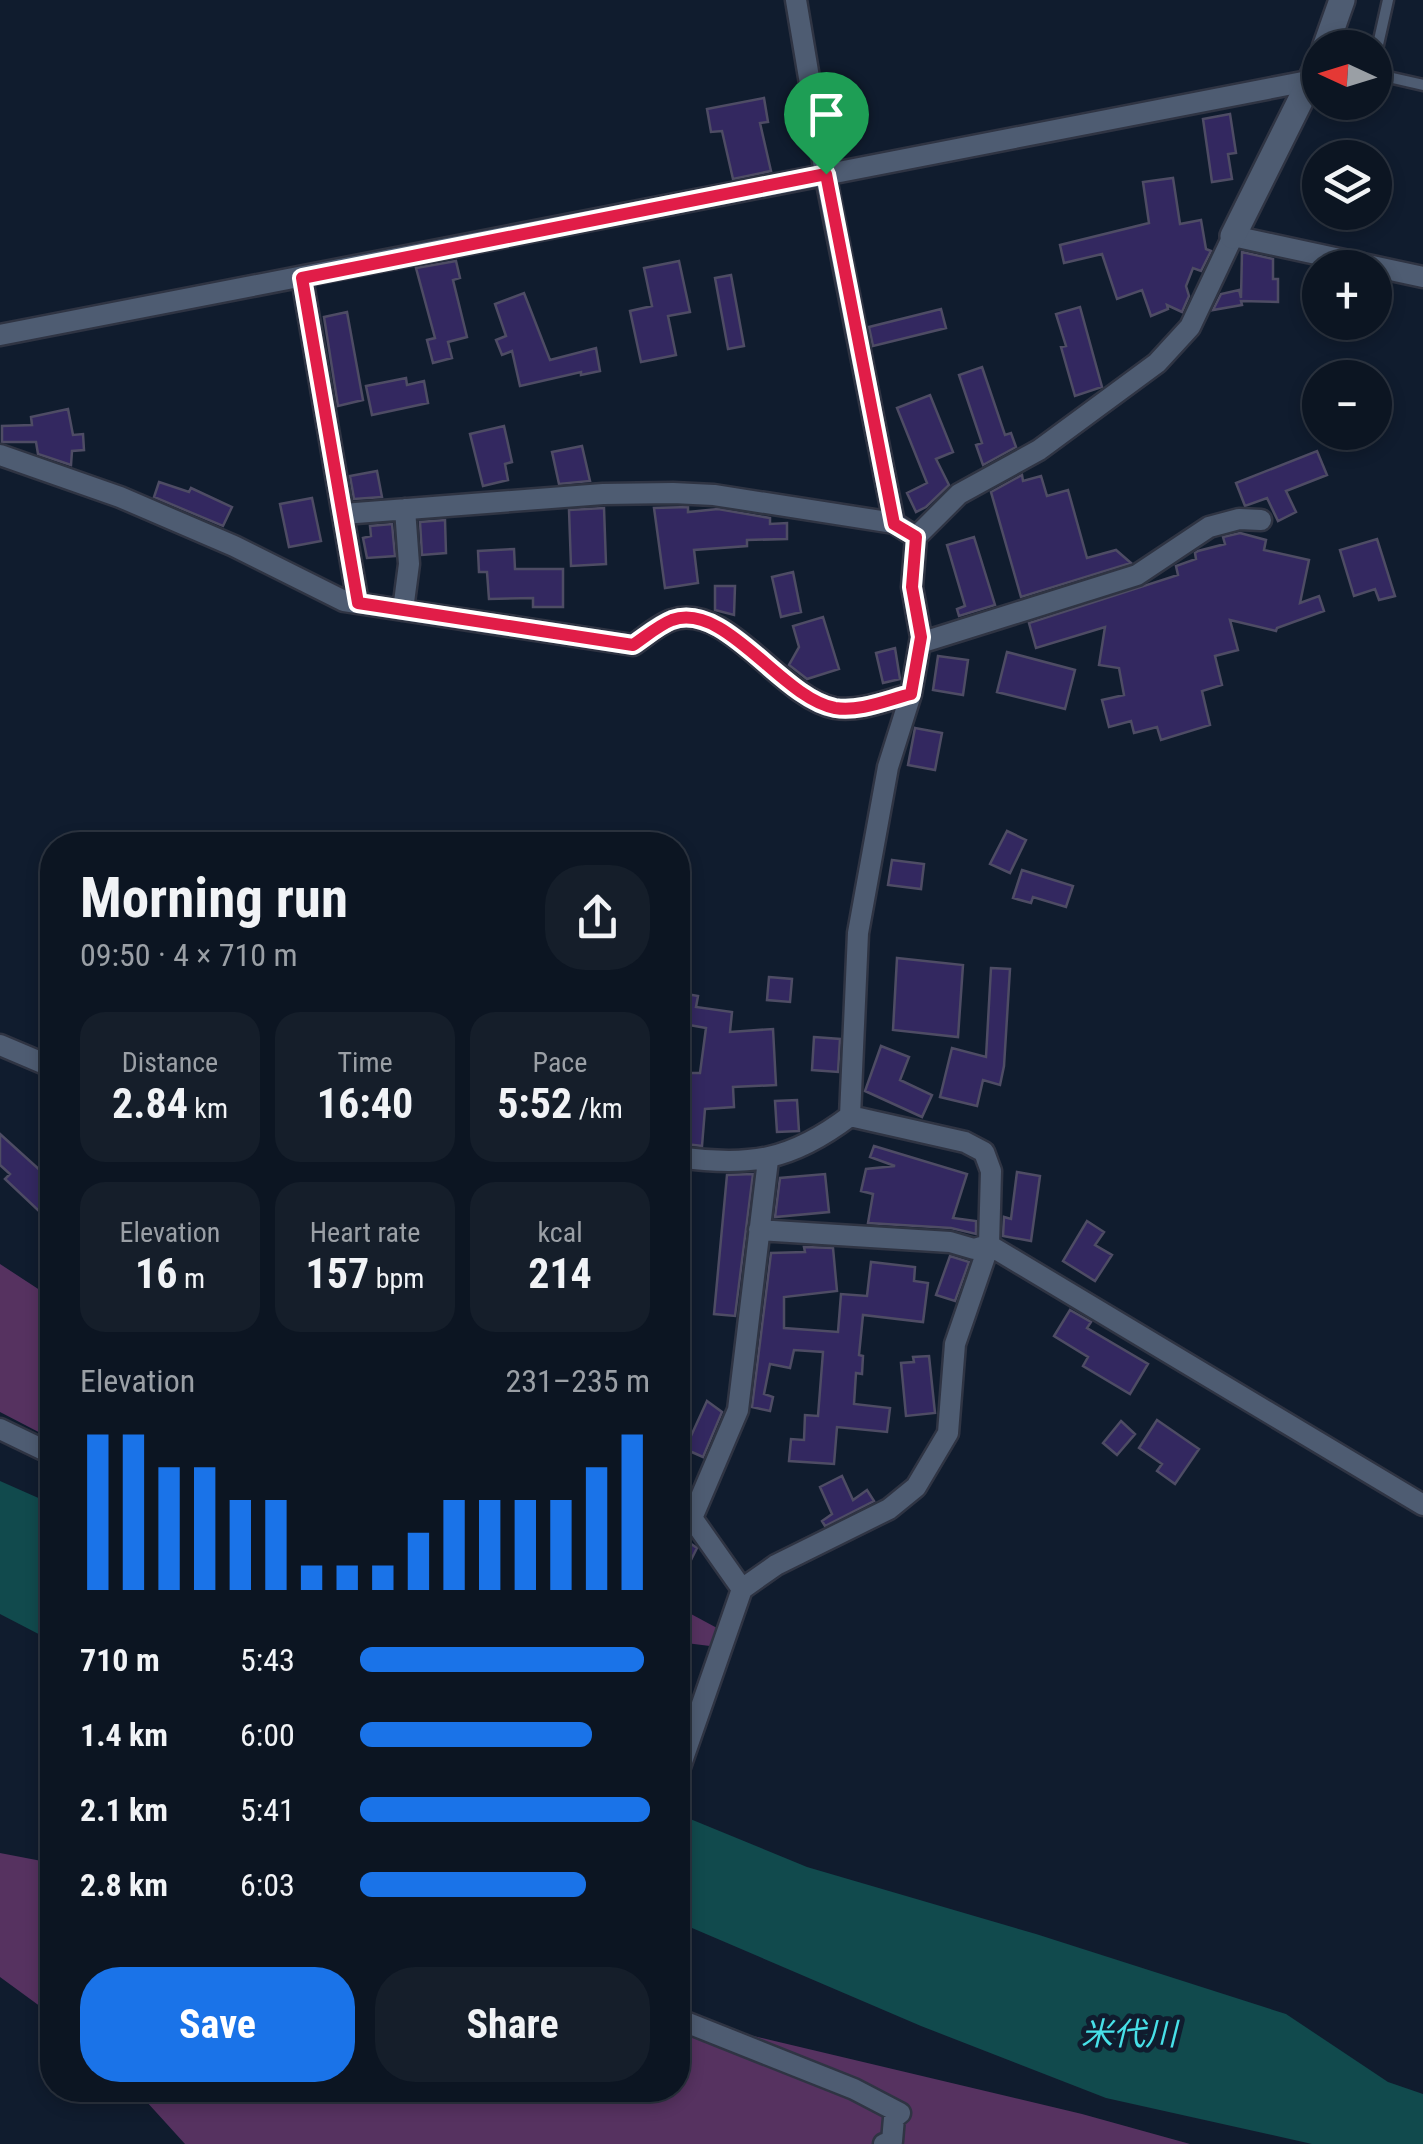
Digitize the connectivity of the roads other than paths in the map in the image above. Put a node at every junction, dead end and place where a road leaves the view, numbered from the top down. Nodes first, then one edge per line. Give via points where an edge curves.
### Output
1 (796, 0) edge
2 (1342, 0) edge
3 (1388, 0) edge
4 (1331, 30) edge
5 (1381, 30) edge
6 (1302, 73) edge
7 (1392, 78) edge
8 (1423, 85) edge
9 (1302, 98) edge
10 (826, 174) junction
11 (1233, 236) junction
12 (1423, 276) edge
13 (302, 278) junction
14 (0, 335) edge
15 (0, 455) edge
16 (405, 509) junction
17 (343, 514) junction
18 (1261, 520) dead end
19 (894, 524) junction
20 (916, 537) junction
21 (358, 603) junction
22 (403, 610) junction
23 (920, 643) junction
24 (911, 694) junction
25 (0, 1045) edge
26 (40, 1062) edge
27 (850, 1116) junction
28 (690, 1159) edge
29 (768, 1160) junction
30 (759, 1230) junction
31 (988, 1245) junction
32 (0, 1429) edge
33 (40, 1448) edge
34 (1423, 1505) edge
35 (690, 1515) edge
36 (692, 1518) junction
37 (742, 1589) junction
38 (690, 1722) edge
39 (690, 2024) edge
40 (884, 2144) edge

1 - 10 street
2 - 4 street
3 - 5 lane
6 - 10 street
7 - 8 lane
9 - 11 street
10 - 13 street
10 - 19 street
11 - 12 street
11 - 20 street via 1190,326 1156,363 1039,450 959,494
13 - 14 street
13 - 17 street
15 - 21 street via 120,497
16 - 17 street
16 - 19 street via 602,494 714,494
16 - 22 street
17 - 21 street
18 - 23 street via 1210,526 1137,574
19 - 20 street
20 - 23 street via 912,587
21 - 22 street
22 - 24 street via 633,645 673,619 709,620 772,673 831,708
23 - 24 street
24 - 27 street via 888,767 858,932
25 - 26 street
27 - 29 street via 823,1137
27 - 31 street via 984,1152 990,1172
28 - 29 street
29 - 30 street
30 - 31 street
30 - 36 street via 738,1410
31 - 34 street
31 - 37 street via 955,1344 948,1433 916,1486 888,1509
32 - 33 street
35 - 36 street
36 - 37 street
37 - 38 street
39 - 40 street via 900,2113 892,2141

